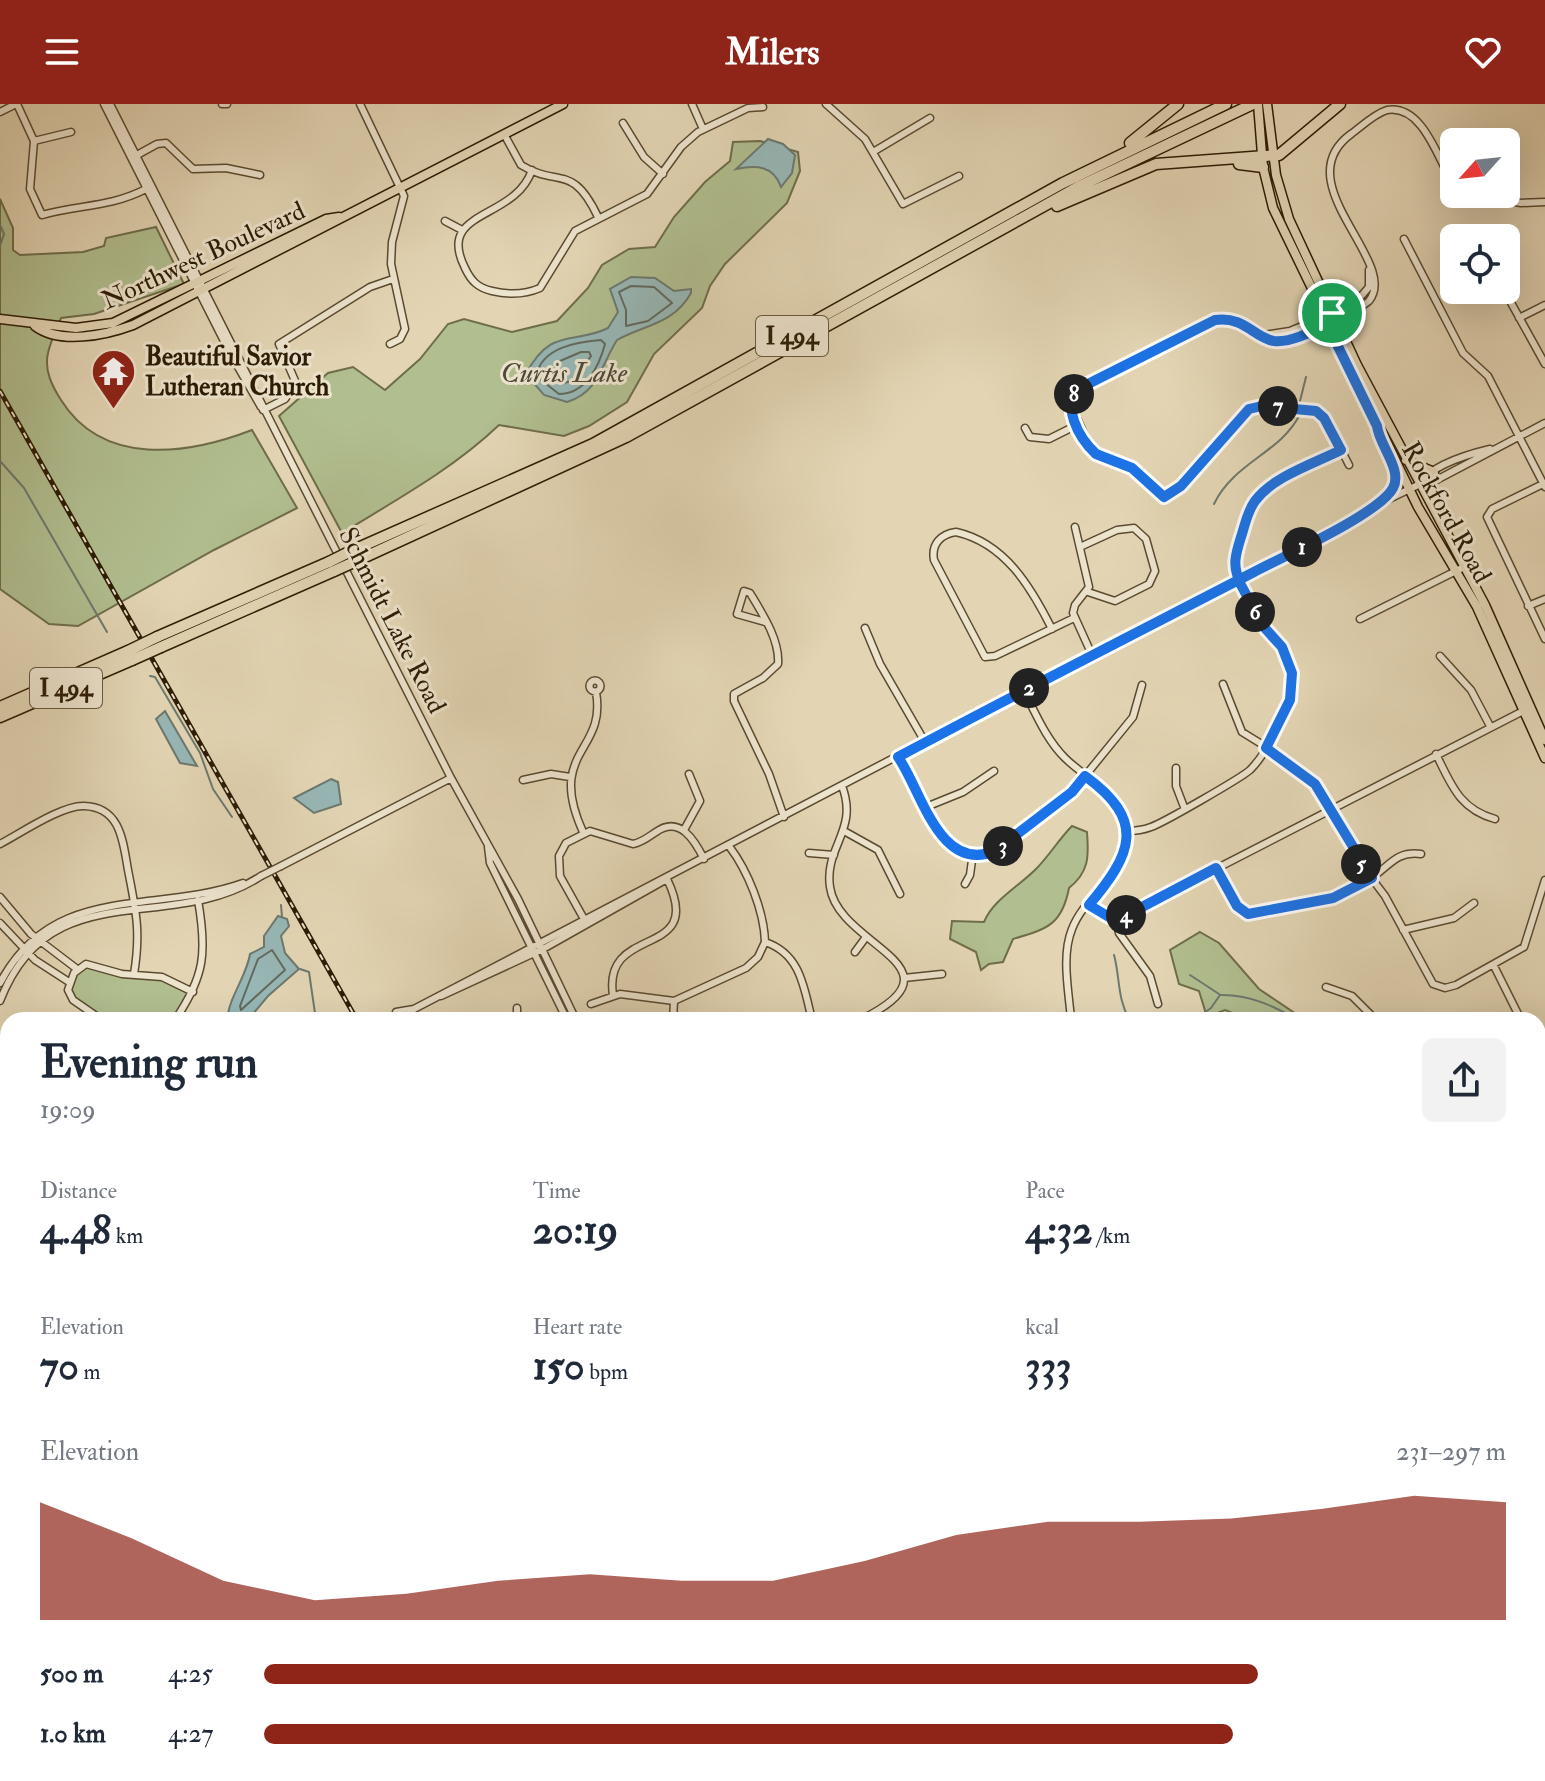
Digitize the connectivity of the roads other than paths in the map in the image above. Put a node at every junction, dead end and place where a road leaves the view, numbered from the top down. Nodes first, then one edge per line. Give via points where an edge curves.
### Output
1 (16, 104) edge
2 (107, 104) edge
3 (360, 104) edge
4 (563, 104) edge
5 (692, 104) edge
6 (826, 104) edge
7 (1178, 104) edge
8 (1226, 104) edge
9 (1256, 104) edge
10 (1267, 104) edge
11 (1340, 104) edge
12 (763, 107) dead end
13 (0, 112) edge
14 (930, 118) dead end
15 (1265, 122) junction
16 (623, 123) dead end
17 (703, 129) junction
18 (71, 132) dead end
19 (504, 134) junction
20 (34, 141) junction
21 (873, 152) junction
22 (137, 155) junction
23 (1266, 160) junction
24 (1440, 161) edge
25 (532, 170) junction
26 (663, 174) junction
27 (260, 175) dead end
28 (1077, 175) junction
29 (959, 176) dead end
30 (399, 186) junction
31 (146, 189) junction
32 (1545, 202) edge
33 (1520, 203) edge
34 (598, 217) junction
35 (445, 221) dead end
36 (1007, 227) junction
37 (462, 230) junction
38 (1404, 239) dead end
39 (393, 279) junction
40 (200, 286) junction
41 (1318, 294) junction
42 (1512, 304) edge
43 (1356, 305) junction
44 (1545, 305) edge
45 (1330, 318) junction
46 (1519, 318) junction
47 (0, 319) edge
48 (1307, 324) junction
49 (1264, 335) junction
50 (1346, 343) junction
51 (390, 344) dead end
52 (1545, 364) edge
53 (263, 410) junction
54 (1545, 423) edge
55 (1077, 425) junction
56 (1377, 426) junction
57 (1025, 428) dead end
58 (1519, 435) junction
59 (1494, 448) junction
60 (1341, 450) junction
61 (1406, 460) junction
62 (1349, 465) dead end
63 (1434, 472) junction
64 (1544, 484) edge
65 (1414, 487) junction
66 (1383, 502) junction
67 (1483, 504) dead end
68 (1490, 511) junction
69 (1075, 527) dead end
70 (1080, 547) junction
71 (352, 557) junction
72 (1460, 568) junction
73 (1239, 580) junction
74 (1088, 592) junction
75 (1545, 599) edge
76 (1528, 606) junction
77 (1074, 618) junction
78 (1360, 619) dead end
79 (765, 622) junction
80 (865, 628) dead end
81 (1052, 629) junction
82 (1545, 639) edge
83 (130, 655) junction
84 (1092, 655) junction
85 (1440, 656) dead end
86 (1223, 684) dead end
87 (1142, 685) dead end
88 (1024, 691) junction
89 (596, 692) dead end
90 (0, 707) edge
91 (1526, 710) junction
92 (0, 717) edge
93 (1490, 726) junction
94 (1545, 740) edge
95 (925, 742) junction
96 (1266, 748) junction
97 (1436, 754) junction
98 (898, 757) junction
99 (1545, 758) edge
100 (1176, 768) dead end
101 (994, 771) dead end
102 (689, 774) dead end
103 (1085, 776) junction
104 (570, 777) junction
105 (451, 778) junction
106 (523, 780) dead end
107 (842, 786) junction
108 (926, 807) junction
109 (1184, 807) junction
110 (1331, 809) junction
111 (784, 817) junction
112 (1495, 819) dead end
113 (684, 830) junction
114 (844, 831) junction
115 (1127, 831) junction
116 (583, 832) junction
117 (0, 844) edge
118 (729, 846) junction
119 (488, 847) junction
120 (809, 853) dead end
121 (973, 853) junction
122 (1421, 854) dead end
123 (834, 855) junction
124 (704, 859) junction
125 (1216, 868) junction
126 (261, 876) junction
127 (1372, 878) junction
128 (667, 879) junction
129 (1545, 880) edge
130 (965, 884) dead end
131 (900, 894) dead end
132 (0, 897) edge
133 (198, 900) junction
134 (1474, 903) dead end
135 (136, 905) junction
136 (1089, 905) junction
137 (1116, 918) junction
138 (584, 919) junction
139 (0, 923) edge
140 (1403, 930) junction
141 (866, 937) junction
142 (38, 939) junction
143 (765, 942) junction
144 (542, 945) junction
145 (534, 949) junction
146 (26, 950) junction
147 (855, 952) dead end
148 (1494, 966) junction
149 (77, 969) junction
150 (134, 974) junction
151 (942, 974) dead end
152 (904, 978) junction
153 (69, 982) junction
154 (0, 983) edge
155 (1326, 987) dead end
156 (193, 992) junction
157 (613, 995) junction
158 (0, 1001) edge
159 (674, 1001) junction
160 (591, 1004) dead end
161 (1158, 1004) dead end
162 (517, 1008) dead end
163 (414, 1009) junction
164 (90, 1012) edge
165 (180, 1012) edge
166 (396, 1012) dead end
167 (416, 1012) edge
168 (517, 1012) edge
169 (560, 1012) edge
170 (572, 1012) edge
171 (673, 1012) edge
172 (809, 1012) edge
173 (874, 1012) edge
174 (1071, 1012) edge
175 (1368, 1012) edge
176 (1517, 1012) edge

1 - 13 street
1 - 20 street
2 - 22 street, Schmidt Lake Road
2 - 31 street, Schmidt Lake Road
3 - 30 street
4 - 19 main road, Northwest Boulevard
5 - 17 street
6 - 21 street via 859,131
7 - 28 highway via 1146,132
8 - 28 highway, I 494
9 - 15 main road, Rockford Road
9 - 36 highway, I 494 via 1151,150
10 - 15 main road, Rockford Road
11 - 23 highway
12 - 17 street via 748,108
14 - 21 street
15 - 23 main road, Rockford Road
16 - 26 street via 644,157
17 - 26 street via 681,147
18 - 20 street
19 - 25 street via 516,159
19 - 30 main road, Northwest Boulevard
20 - 31 street via 30,189 42,215 71,206 107,205
21 - 29 street via 899,202 908,204
22 - 27 street via 166,143 193,169
22 - 40 street, Schmidt Lake Road
23 - 36 highway via 1144,168
23 - 41 main road, Rockford Road
23 - 41 main road, Rockford Road via 1273,208
24 - 43 street via 1411,112 1398,108 1384,111 1343,141 1331,173 1333,192 1375,276 1369,301
25 - 34 street via 574,183
25 - 37 street via 516,197
26 - 34 street via 638,200
28 - 71 highway, I 494 via 654,413
30 - 39 street via 404,200 390,251
30 - 40 main road, Northwest Boulevard
31 - 40 street, Schmidt Lake Road
32 - 33 street
34 - 37 street via 575,231 540,288 511,294 473,282 458,248
35 - 37 street
36 - 71 highway, I 494 via 626,437
38 - 58 street via 1463,353 1488,376
39 - 51 street via 405,329
39 - 53 street via 370,287 279,344 296,383 285,399
40 - 47 main road, Northwest Boulevard via 142,321 108,333 66,335
40 - 53 street, Schmidt Lake Road
41 - 43 main road
41 - 45 main road, Rockford Road
41 - 48 main road
42 - 46 street
43 - 45 street
43 - 50 main road via 1346,323
44 - 46 street
45 - 48 street
45 - 49 street via 1288,340 1271,341
45 - 50 main road, Rockford Road
45 - 56 main road, Rockford Road
46 - 52 street
48 - 49 street
49 - 55 street via 1237,321 1215,320 1092,381 1071,398
50 - 61 main road, Rockford Road
53 - 105 street, Schmidt Lake Road
54 - 58 street
55 - 57 street via 1042,440 1030,437
55 - 60 street via 1096,454 1132,468 1160,496 1169,497 1215,451 1243,413 1255,407 1309,408 1320,414
56 - 65 main road, Rockford Road
56 - 66 main road via 1396,476
58 - 59 street
58 - 64 street
59 - 63 street
59 - 65 street
60 - 62 street
60 - 73 street via 1264,491 1248,514 1233,563
61 - 63 main road
61 - 65 main road, Rockford Road
63 - 65 street
64 - 68 street
65 - 66 street
65 - 72 main road, Rockford Road
66 - 73 street
67 - 68 street
68 - 76 street via 1489,526
69 - 70 street
70 - 74 street
70 - 74 street via 1134,528 1146,539 1155,571 1149,584 1115,601
71 - 83 highway, I 494, bridge
72 - 78 street
72 - 91 main road, Rockford Road
73 - 84 street
73 - 96 street via 1290,664 1292,691
74 - 77 street via 1075,605
75 - 76 street
76 - 82 street
77 - 81 street
77 - 84 street
79 - 79 street via 750,593 744,591 737,614
79 - 111 street via 776,644 778,664 734,694
80 - 95 street
81 - 81 street via 985,657 934,560 934,546 956,532 992,547 1028,582
83 - 90 highway, I 494
83 - 92 highway, I 494
84 - 88 street
85 - 93 street via 1471,690
86 - 96 street via 1238,727
87 - 103 street via 1133,717
88 - 95 street
88 - 103 street via 1056,748
89 - 104 street via 593,727
91 - 93 street
91 - 94 main road, Rockford Road
91 - 99 main road, Rockford Road
93 - 97 street
95 - 98 street
96 - 109 street via 1245,774
96 - 110 street via 1315,784
97 - 110 street
97 - 112 street via 1461,801 1474,813
98 - 107 street
98 - 108 street
100 - 109 street
101 - 108 street via 963,792
102 - 113 street via 700,801
103 - 115 street via 1114,799
103 - 121 street via 1001,847
104 - 106 street via 551,774
104 - 116 street via 571,804
105 - 119 street, Schmidt Lake Road
105 - 126 street, bridge
107 - 111 street
107 - 114 street via 849,808
108 - 121 street via 944,840
109 - 115 street via 1150,828
110 - 125 street
110 - 127 street
111 - 118 street
113 - 116 street via 664,828 633,844 597,831
113 - 124 street
114 - 123 street
114 - 131 street via 878,850
115 - 136 street via 1119,867
116 - 138 street via 566,843 558,863
117 - 135 street via 74,807 104,811 121,831
118 - 124 street
118 - 143 street via 752,892
119 - 144 street, Schmidt Lake Road
119 - 145 street, Schmidt Lake Road via 490,863
120 - 123 street
121 - 130 street
122 - 127 street via 1399,855
123 - 141 street via 829,874 834,903
124 - 128 street
125 - 127 street via 1237,906 1248,914 1333,898
125 - 137 street
126 - 133 street
126 - 135 street
127 - 140 street
128 - 138 street
128 - 144 street
128 - 157 street via 682,918 623,958 613,979
129 - 148 street via 1528,941
132 - 142 street
133 - 135 street
133 - 156 street via 204,950
134 - 140 street via 1454,918
135 - 142 street via 79,919
135 - 150 street via 140,935
136 - 137 street
136 - 174 street via 1069,936
137 - 161 street via 1122,938 1150,976
138 - 144 street
139 - 146 street
140 - 148 street via 1425,975 1439,987 1456,985
141 - 147 street
141 - 152 street via 896,958
142 - 146 street
142 - 149 street
143 - 159 street via 746,968
143 - 172 street via 793,960
144 - 145 street
144 - 170 street, Schmidt Lake Road
145 - 163 street
145 - 169 street, Schmidt Lake Road
146 - 153 street
146 - 154 street
146 - 158 street
148 - 176 street
149 - 150 street via 91,964
149 - 153 street
150 - 156 street via 162,977
151 - 152 street
152 - 173 street via 893,1001
153 - 164 street via 73,1000
155 - 175 street via 1352,996
156 - 165 street
157 - 159 street
157 - 160 street
159 - 171 street
162 - 168 street
163 - 166 street
163 - 167 street

